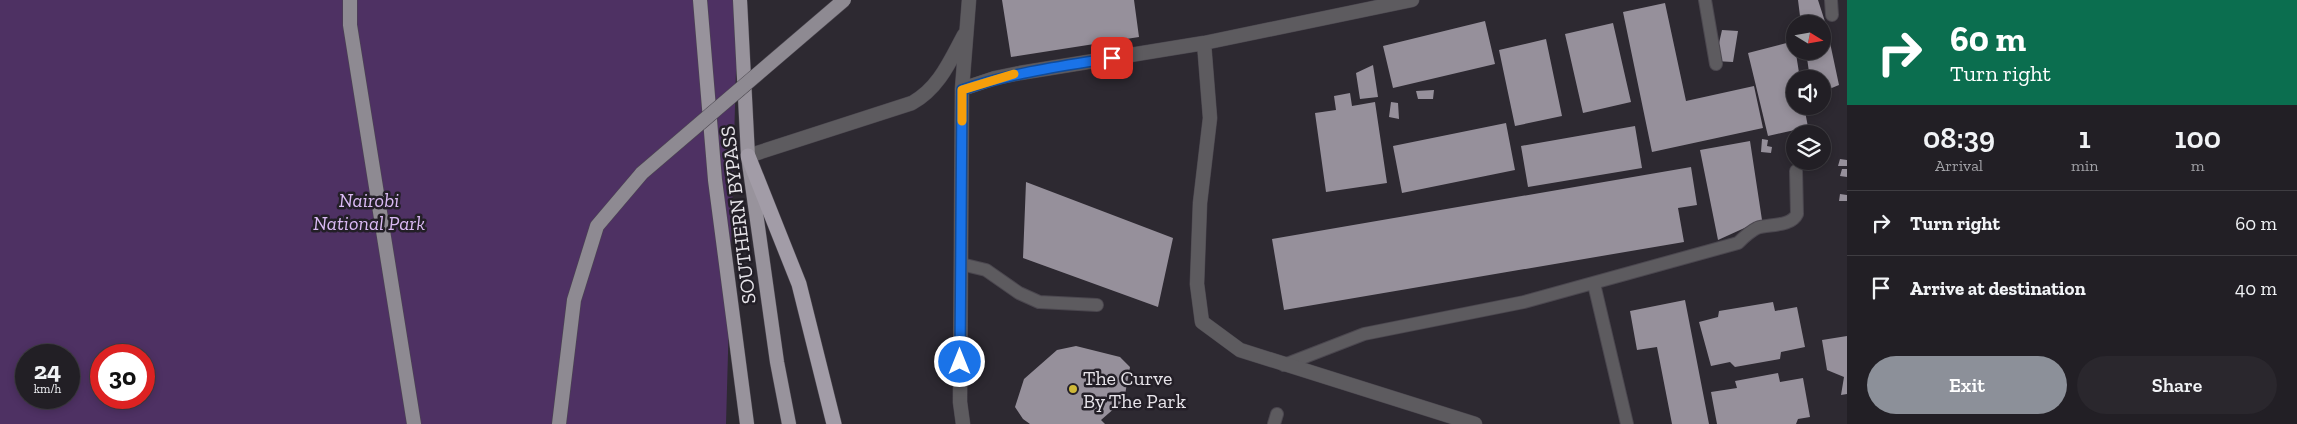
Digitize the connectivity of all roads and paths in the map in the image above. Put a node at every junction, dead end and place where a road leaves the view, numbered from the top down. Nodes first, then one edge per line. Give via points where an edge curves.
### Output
1 (350, 0) edge
2 (700, 0) edge
3 (740, 0) edge
4 (844, 0) edge
5 (969, 0) edge
6 (1412, 0) edge
7 (1705, 0) edge
8 (1831, 0) edge
9 (1832, 15) dead end
10 (966, 32) junction
11 (1204, 43) junction
12 (1716, 64) dead end
13 (962, 90) junction
14 (748, 156) junction
15 (1796, 171) dead end
16 (961, 264) junction
17 (1594, 284) junction
18 (1097, 305) dead end
19 (1284, 365) junction
20 (414, 424) edge
21 (559, 424) edge
22 (747, 424) edge
23 (789, 424) edge
24 (834, 424) edge
25 (962, 424) edge
26 (1475, 424) edge
27 (1626, 424) edge

1 - 20 main road via 350,25
2 - 22 highway, SOUTHERN BYPASS via 715,180
3 - 14 highway, SOUTHERN BYPASS
4 - 21 main road, bridge via 642,173 597,226 574,300
5 - 10 street
6 - 11 street
7 - 12 lane
8 - 9 lane
10 - 13 street
10 - 14 street via 935,85 922,97
11 - 13 street via 1020,73
11 - 19 street via 1210,118 1200,203 1197,284 1202,322 1240,350
13 - 16 street
14 - 23 highway, SOUTHERN BYPASS
14 - 24 highway via 799,284
15 - 17 lane via 1797,214 1790,221 1758,228 1738,243
16 - 18 lane via 986,270 1018,293 1039,302
16 - 25 street
17 - 19 lane via 1524,302 1364,334
17 - 27 lane
19 - 26 street

